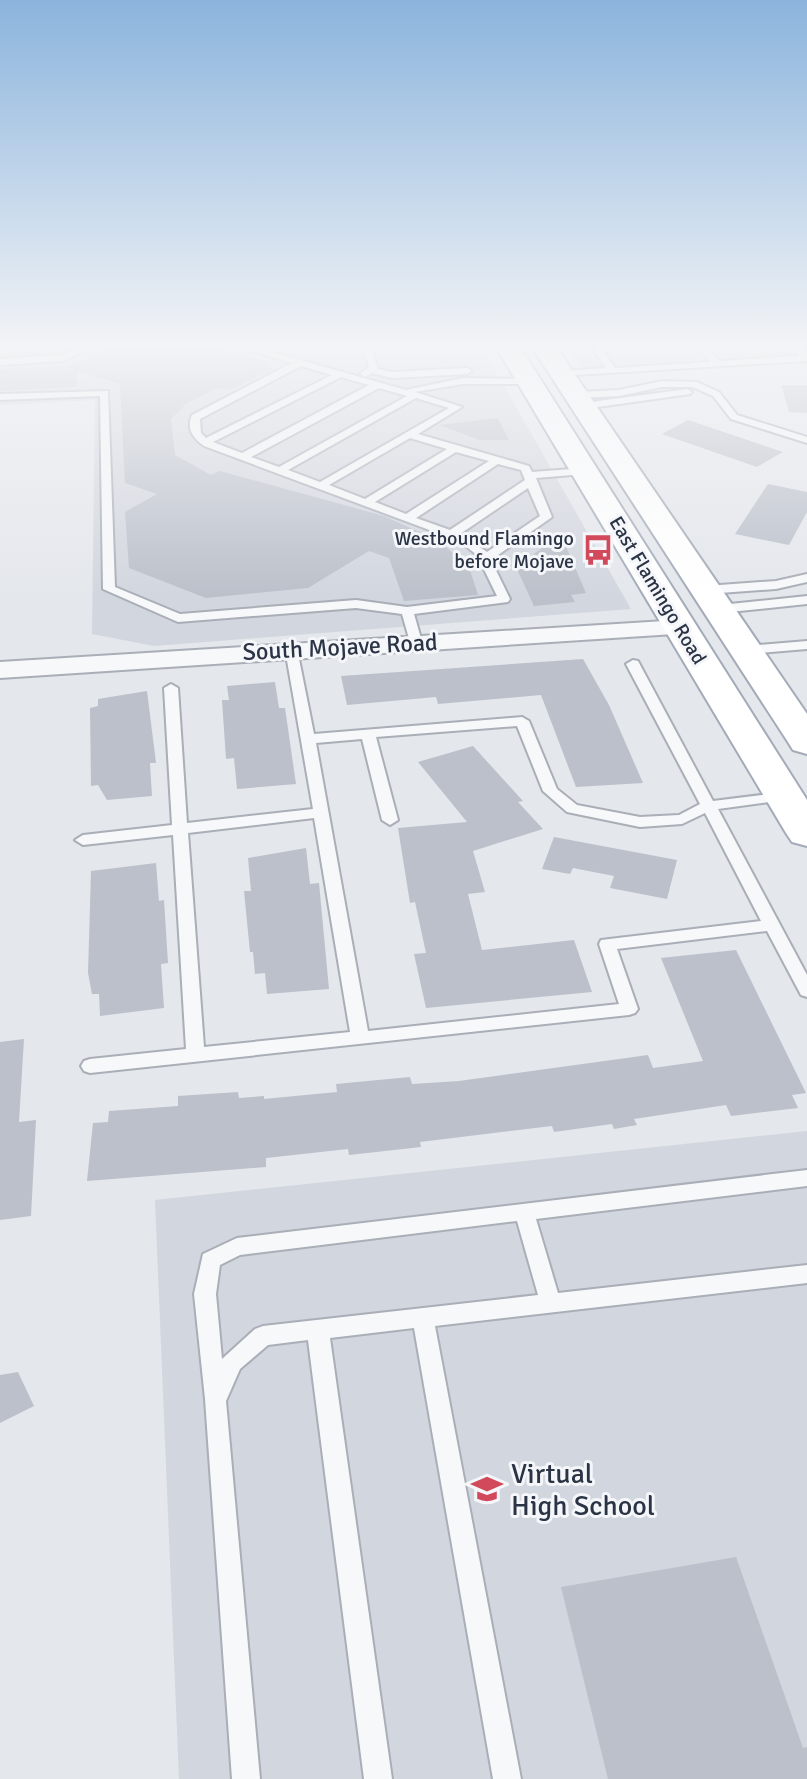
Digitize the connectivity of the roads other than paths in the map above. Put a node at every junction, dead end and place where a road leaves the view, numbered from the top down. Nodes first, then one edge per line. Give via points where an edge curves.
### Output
1 (106, 430) edge
2 (193, 430) edge
3 (229, 430) edge
4 (293, 430) edge
5 (352, 430) edge
6 (418, 430) edge
7 (557, 430) edge
8 (600, 430) edge
9 (775, 430) edge
10 (410, 435) junction
11 (807, 440) edge
12 (205, 442) junction
13 (455, 448) junction
14 (243, 457) junction
15 (497, 460) junction
16 (281, 470) junction
17 (585, 471) junction
18 (531, 478) junction
19 (322, 485) junction
20 (368, 502) junction
21 (409, 517) junction
22 (452, 534) junction
23 (634, 551) junction
24 (485, 559) junction
25 (807, 578) edge
26 (713, 600) junction
27 (807, 600) edge
28 (407, 611) junction
29 (681, 628) junction
30 (416, 642) junction
31 (807, 645) edge
32 (291, 649) junction
33 (747, 650) junction
34 (633, 664) dead end
35 (0, 670) edge
36 (171, 688) dead end
37 (773, 689) junction
38 (368, 734) junction
39 (308, 739) junction
40 (807, 742) edge
41 (785, 796) junction
42 (707, 806) junction
43 (321, 813) junction
44 (390, 820) dead end
45 (180, 829) junction
46 (807, 833) edge
47 (83, 840) dead end
48 (772, 925) junction
49 (807, 991) edge
50 (360, 1038) junction
51 (195, 1055) junction
52 (90, 1066) dead end
53 (807, 1178) edge
54 (525, 1215) junction
55 (807, 1274) edge
56 (551, 1304) junction
57 (423, 1318) junction
58 (318, 1330) junction
59 (215, 1401) junction
60 (246, 1779) edge
61 (378, 1779) edge
62 (507, 1779) edge

1 - 28 lane via 109,589 178,618 356,604
2 - 12 lane
3 - 12 lane
4 - 14 lane
5 - 16 lane
6 - 10 lane
7 - 17 main road, East Flamingo Road
8 - 26 main road, East Flamingo Road
9 - 11 lane
10 - 13 lane
10 - 19 lane
12 - 14 lane
13 - 15 lane
13 - 20 lane
14 - 16 lane
15 - 18 lane via 525,468
15 - 21 lane
16 - 19 lane
17 - 18 lane
17 - 23 main road, East Flamingo Road
18 - 22 lane
18 - 24 lane via 546,517
19 - 20 lane
20 - 21 lane
21 - 22 lane
22 - 24 lane
23 - 26 main road via 672,570 695,600
23 - 29 main road, East Flamingo Road
24 - 28 lane via 504,599
25 - 26 lane
26 - 27 lane
26 - 33 main road, East Flamingo Road
28 - 30 lane
29 - 30 street, South Mojave Road
29 - 37 main road via 707,638 733,670
29 - 41 main road, East Flamingo Road
30 - 32 street, South Mojave Road
31 - 33 lane
32 - 35 street, South Mojave Road
32 - 39 lane
33 - 37 main road, East Flamingo Road
34 - 42 lane
36 - 45 lane
37 - 40 main road, East Flamingo Road
38 - 39 lane
38 - 42 lane via 522,721 550,791 572,809 640,822 682,819
38 - 44 lane
39 - 43 lane
41 - 42 lane
41 - 46 main road, East Flamingo Road
42 - 48 lane
43 - 45 lane
43 - 50 lane
45 - 47 lane
45 - 51 lane
48 - 49 lane
48 - 50 lane via 607,944 629,1009
50 - 51 lane
51 - 52 lane
53 - 54 lane
54 - 56 lane
54 - 59 lane via 237,1247 210,1260 205,1294
55 - 56 lane
56 - 57 lane
57 - 58 lane
57 - 62 lane
58 - 59 lane via 263,1336 232,1362
58 - 61 lane
59 - 60 lane

